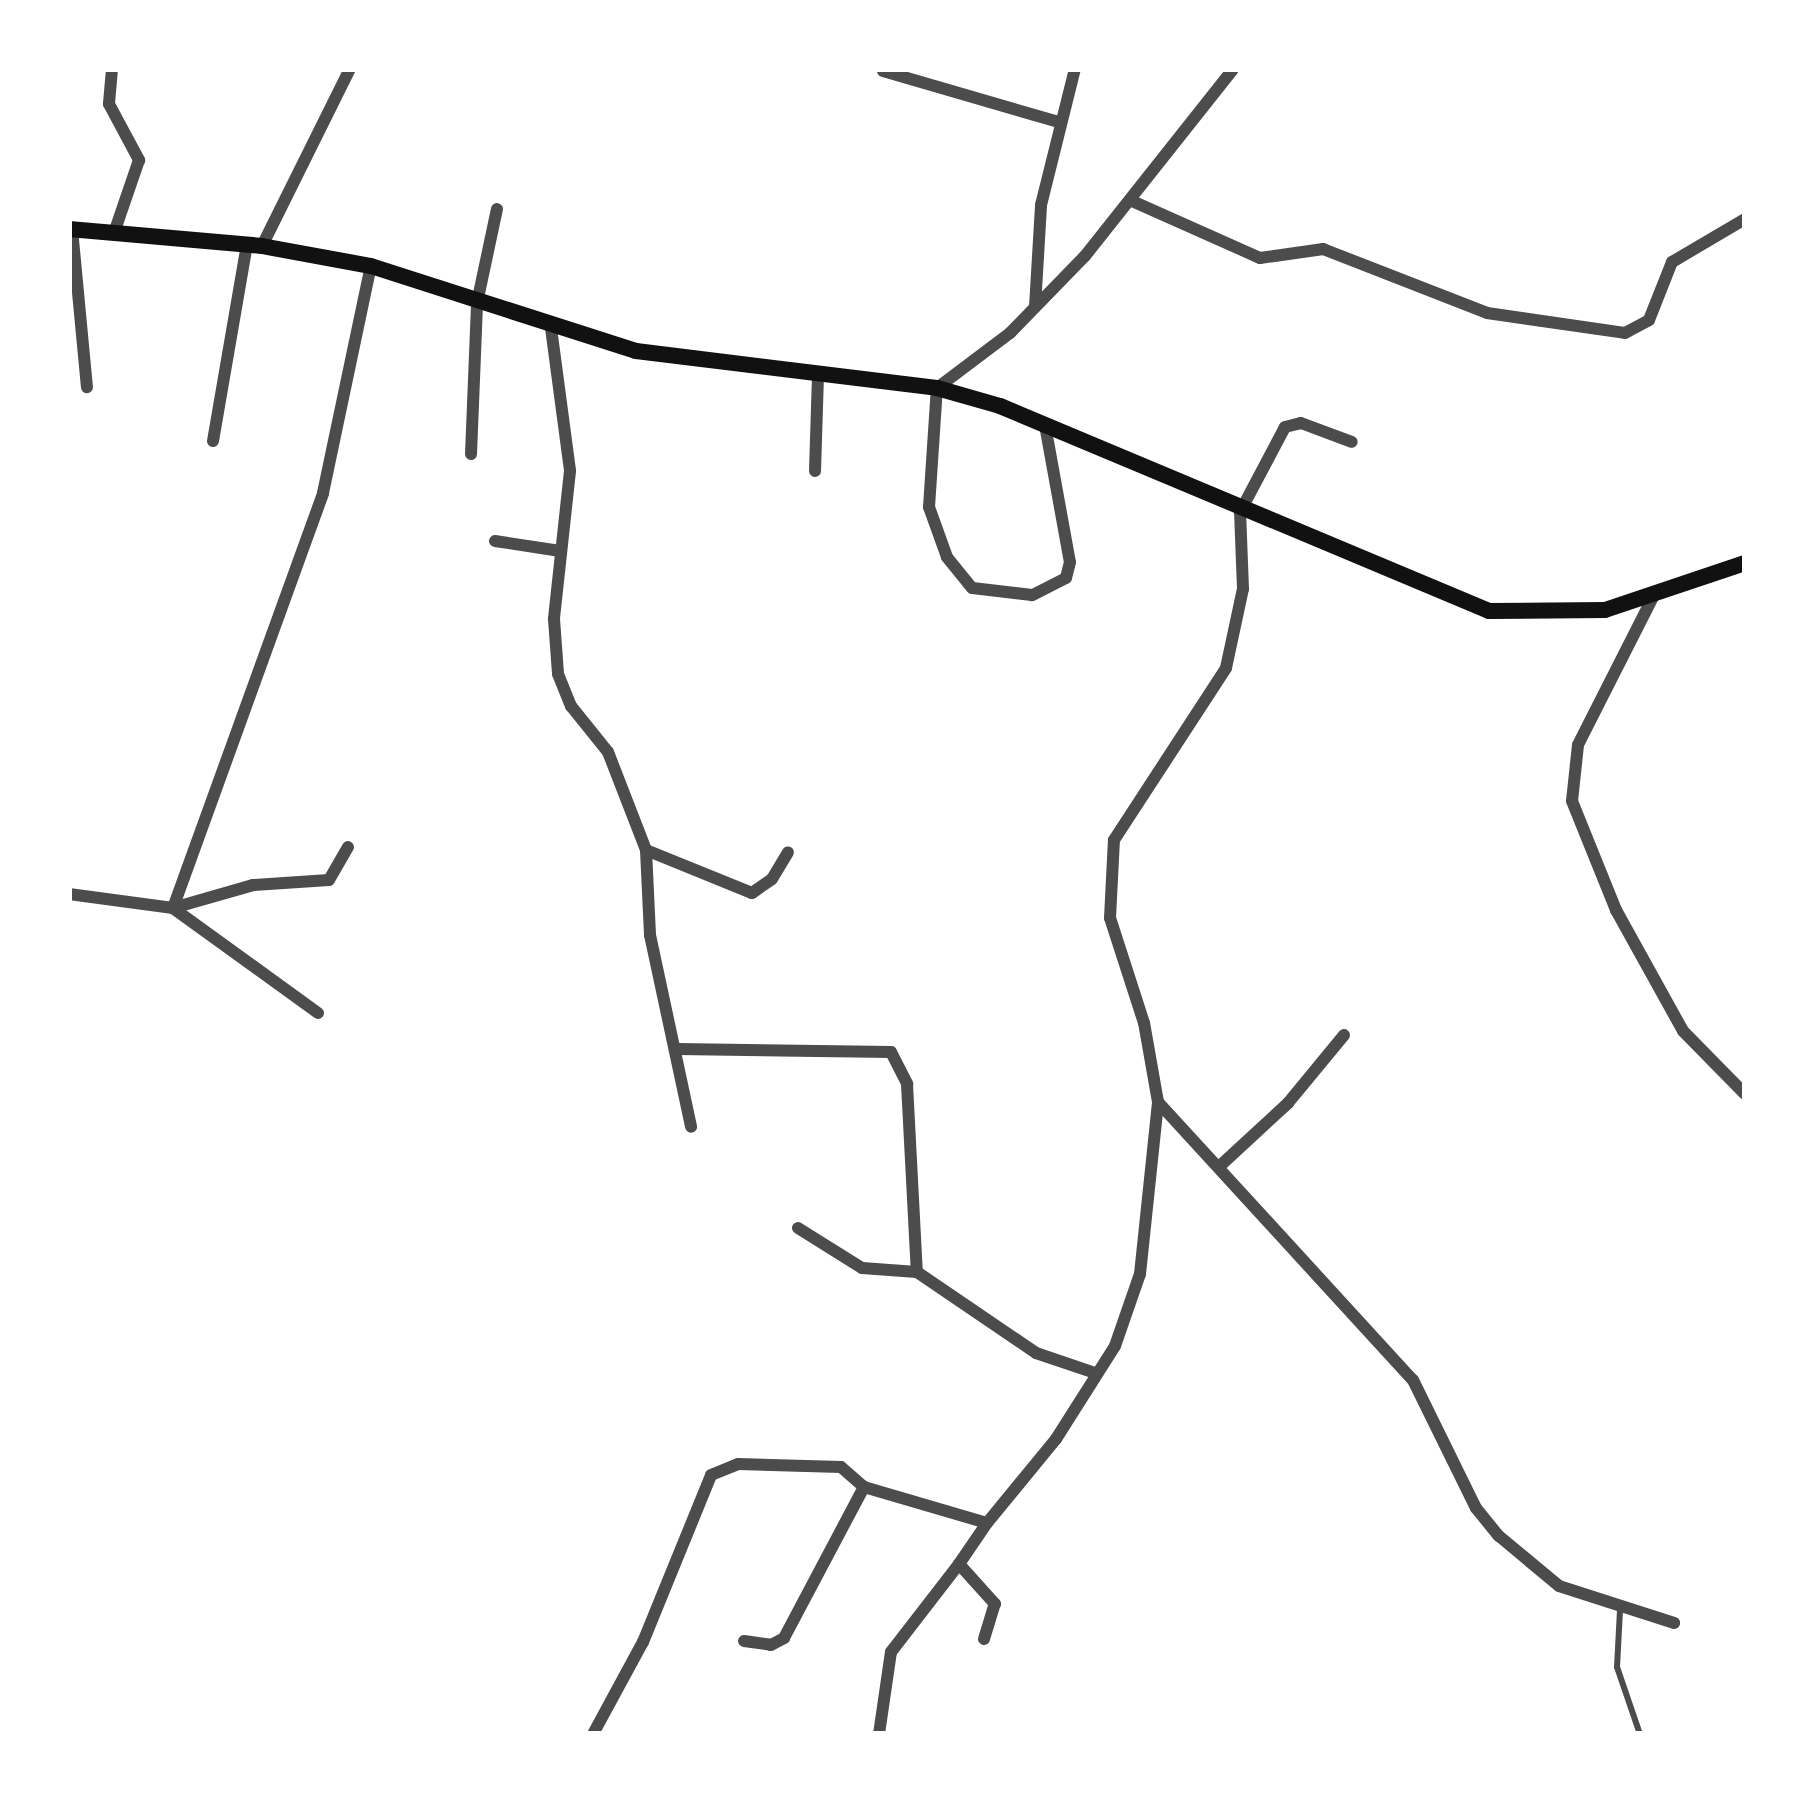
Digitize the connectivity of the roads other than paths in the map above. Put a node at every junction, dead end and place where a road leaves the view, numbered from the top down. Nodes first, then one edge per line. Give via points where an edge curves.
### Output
1 (112, 69) edge
2 (350, 69) edge
3 (1075, 69) edge
4 (1233, 69) edge
5 (883, 71) edge
6 (1059, 122) junction
7 (1132, 201) junction
8 (497, 208) dead end
9 (1745, 219) edge
10 (71, 229) edge
11 (114, 232) junction
12 (254, 245) junction
13 (370, 266) junction
14 (477, 303) junction
15 (1035, 308) junction
16 (551, 328) junction
17 (818, 374) junction
18 (87, 387) dead end
19 (938, 388) junction
20 (1045, 425) junction
21 (213, 441) dead end
22 (1352, 442) dead end
23 (471, 454) dead end
24 (815, 471) dead end
25 (1240, 512) junction
26 (495, 541) dead end
27 (560, 550) junction
28 (1745, 563) edge
29 (1655, 593) junction
30 (347, 847) dead end
31 (646, 850) junction
32 (788, 852) dead end
33 (69, 894) edge
34 (173, 908) junction
35 (318, 1012) dead end
36 (1344, 1034) dead end
37 (677, 1048) junction
38 (1745, 1094) edge
39 (1158, 1102) junction
40 (691, 1127) dead end
41 (1222, 1163) junction
42 (798, 1228) dead end
43 (917, 1272) junction
44 (1095, 1373) junction
45 (864, 1487) junction
46 (987, 1523) junction
47 (959, 1564) junction
48 (1620, 1610) junction
49 (1674, 1623) dead end
50 (984, 1639) dead end
51 (744, 1641) dead end
52 (593, 1734) edge
53 (879, 1734) edge
54 (1640, 1734) edge

1 - 11 street via 109,104 139,160
2 - 12 street
3 - 6 street
4 - 7 street
5 - 6 street
6 - 15 street via 1041,205
7 - 9 street via 1260,258 1322,249 1487,313 1625,333 1649,320 1672,262
7 - 15 street
8 - 14 street
10 - 11 main road
10 - 18 street
11 - 12 main road
12 - 13 main road
12 - 21 street
13 - 14 main road
13 - 34 street via 323,493
14 - 16 main road
14 - 23 street
15 - 19 street
16 - 17 main road via 687,360
16 - 27 street via 570,471
17 - 19 main road
17 - 24 street
19 - 20 main road
19 - 20 street via 929,507 956,572 983,592 1032,596 1061,585 1069,572
20 - 25 main road
22 - 25 street via 1288,424
25 - 29 main road via 1490,611 1577,614
25 - 39 street via 1243,589 1231,654 1122,820 1109,862 1110,918 1144,1023
26 - 27 street
27 - 31 street via 555,656 562,693 608,752
28 - 29 main road
29 - 38 street via 1578,746 1572,801 1616,910 1683,1030
30 - 34 street via 329,880 253,885
31 - 32 street via 752,893
31 - 37 street via 650,934
33 - 34 street
34 - 35 street
36 - 41 street via 1288,1103
37 - 40 street
37 - 43 street via 891,1052 907,1084
39 - 41 street
39 - 44 street via 1140,1274 1122,1330
41 - 48 street via 1413,1380 1487,1524 1534,1571
42 - 43 street via 862,1268
43 - 44 street via 1036,1353
44 - 46 street via 1056,1439
45 - 46 street
45 - 51 street via 784,1638 771,1645
45 - 52 street via 849,1469 810,1464 738,1464 711,1474 643,1642
46 - 47 street
47 - 50 street via 995,1604
47 - 53 street via 888,1659
48 - 49 street
48 - 54 lane via 1617,1666

